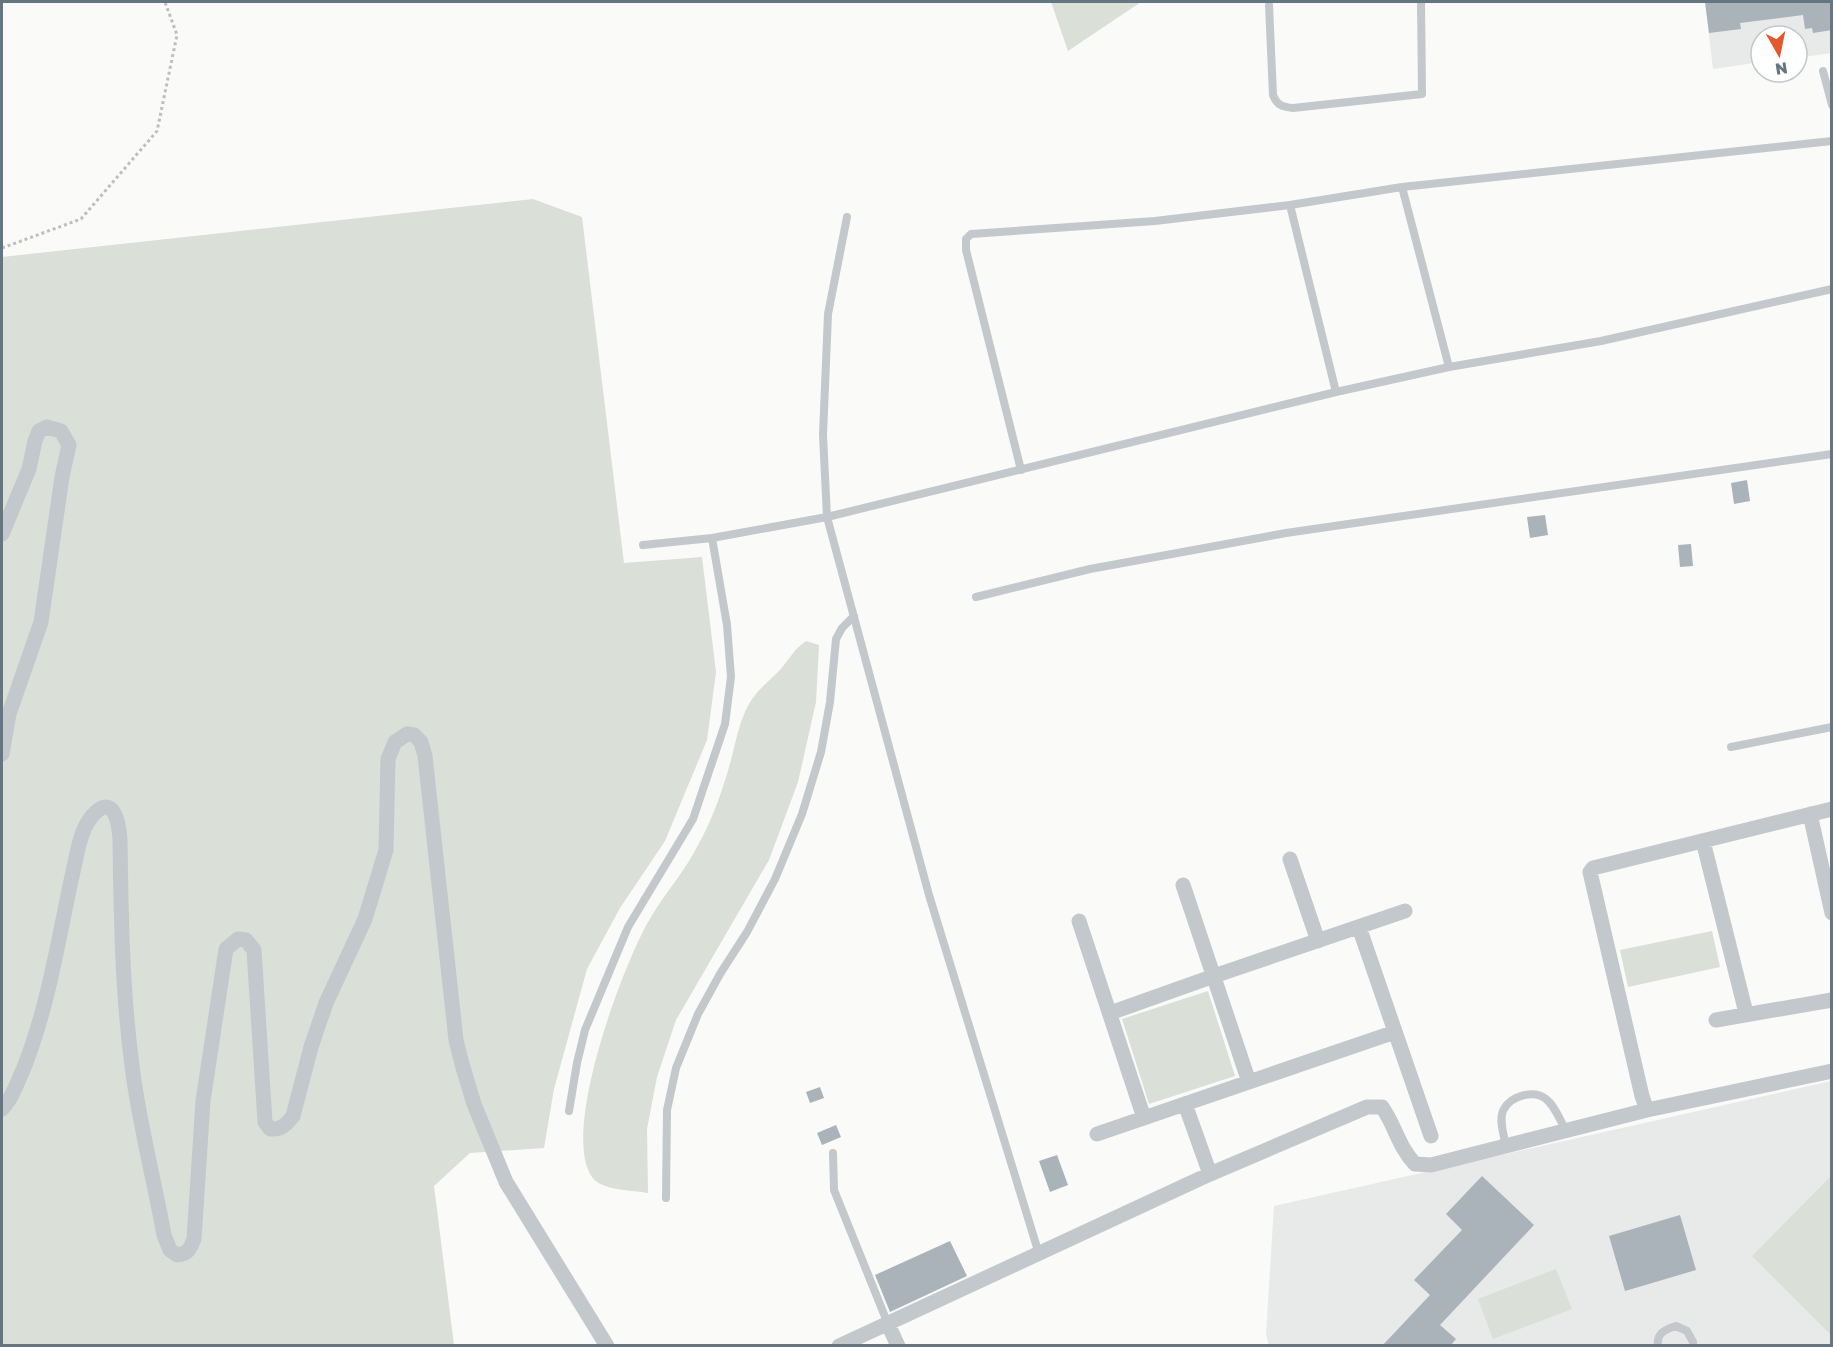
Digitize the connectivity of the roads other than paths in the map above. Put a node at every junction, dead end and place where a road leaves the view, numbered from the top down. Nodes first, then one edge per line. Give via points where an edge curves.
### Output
1 (1420, 2) edge
2 (1269, 5) dead end
3 (1823, 71) dead end
4 (1832, 105) edge
5 (1832, 141) edge
6 (1402, 187) junction
7 (1290, 205) junction
8 (847, 217) dead end
9 (1832, 289) edge
10 (1449, 367) junction
11 (1336, 392) junction
12 (1832, 454) edge
13 (1021, 470) junction
14 (827, 517) junction
15 (2, 534) edge
16 (712, 538) junction
17 (643, 545) dead end
18 (976, 597) dead end
19 (854, 616) junction
20 (1832, 727) edge
21 (1731, 747) dead end
22 (2, 754) edge
23 (1832, 809) edge
24 (1810, 814) junction
25 (1703, 841) junction
26 (1290, 859) dead end
27 (1183, 885) dead end
28 (1405, 911) dead end
29 (1832, 913) edge
30 (1079, 921) dead end
31 (1359, 927) junction
32 (1318, 941) junction
33 (1214, 976) junction
34 (1832, 1000) edge
35 (1110, 1013) junction
36 (1746, 1013) junction
37 (1716, 1020) dead end
38 (1395, 1032) junction
39 (1832, 1071) edge
40 (1248, 1082) junction
41 (1185, 1104) junction
42 (2, 1109) edge
43 (1647, 1110) junction
44 (569, 1111) dead end
45 (1144, 1118) junction
46 (1566, 1131) junction
47 (1097, 1134) dead end
48 (1431, 1136) dead end
49 (1506, 1146) junction
50 (833, 1153) dead end
51 (1210, 1174) junction
52 (666, 1198) dead end
53 (1039, 1254) junction
54 (888, 1324) junction
55 (607, 1346) edge
56 (839, 1346) edge
57 (898, 1346) edge
58 (1658, 1346) edge
59 (1693, 1346) edge

1 - 2 lane via 1422,94 1293,108 1283,107 1273,95
3 - 4 lane
5 - 6 lane
6 - 7 lane
6 - 10 lane
7 - 11 lane
7 - 13 lane via 1155,221 971,234 966,239 966,250
8 - 14 lane via 828,315 823,435
9 - 10 lane via 1601,340
10 - 11 lane
11 - 13 lane
12 - 18 lane via 1286,533 1114,564
13 - 14 lane
14 - 16 lane
14 - 19 lane
15 - 22 street via 29,469 39,431 47,427 61,431 69,445 41,622 9,714
16 - 17 lane
16 - 44 lane via 727,625 731,677 725,724 693,819 628,927 585,1030
19 - 52 lane via 836,639 821,752 802,814 771,888 698,1014 676,1068 667,1110
19 - 53 lane via 929,895
20 - 21 lane
23 - 24 street
24 - 25 street
24 - 29 street
25 - 36 street
25 - 43 street via 1596,867 1590,872
26 - 32 street
27 - 33 street
28 - 31 street
30 - 35 street
31 - 32 street
31 - 38 street
32 - 33 street
33 - 35 street
33 - 40 street
34 - 36 street
35 - 45 street
36 - 37 street
38 - 40 street
38 - 48 street
39 - 43 street
40 - 41 street
41 - 45 street
41 - 51 street
42 - 55 street via 16,1088 39,1028 86,823 97,811 112,810 120,831 124,1005 141,1121 164,1235 170,1250 177,1255 190,1250 194,1239 203,1101 226,949 238,939 246,940 254,950 265,1122 270,1129 277,1130 293,1116 326,1003 365,919 386,850 388,759 395,742 407,734 414,735 425,756 456,1040 474,1104 506,1182
43 - 46 street
45 - 47 street
46 - 49 street
46 - 49 lane via 1546,1099 1538,1094 1526,1095 1504,1108
49 - 51 street via 1431,1166 1415,1164 1404,1152 1382,1107 1367,1107
50 - 54 lane via 834,1190
51 - 53 street
53 - 54 street
54 - 56 street
54 - 57 street
58 - 59 lane via 1664,1330 1676,1326 1687,1331

